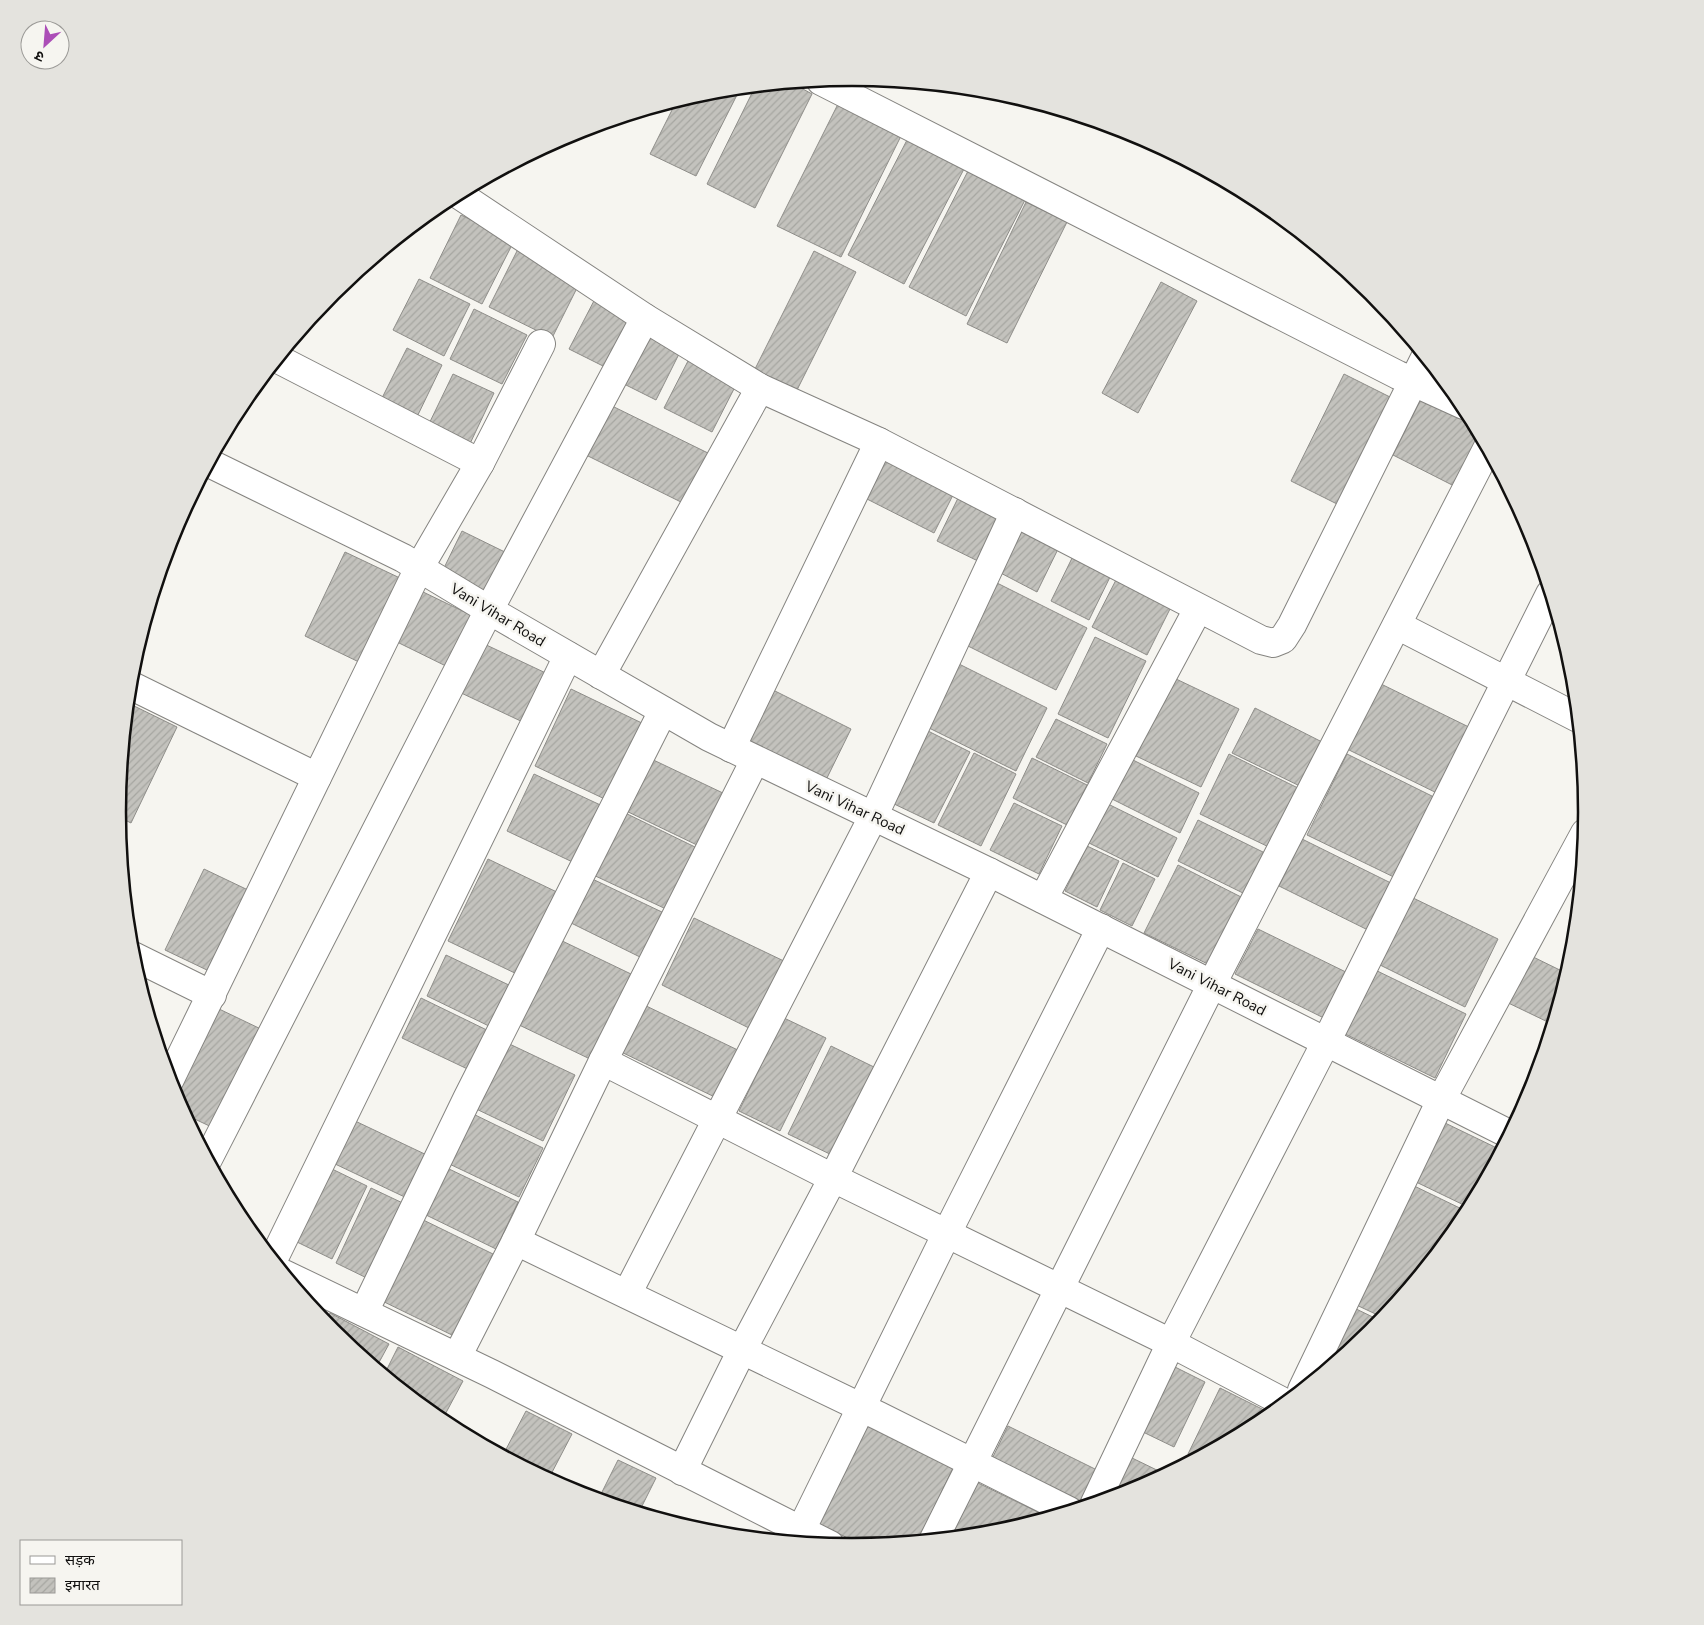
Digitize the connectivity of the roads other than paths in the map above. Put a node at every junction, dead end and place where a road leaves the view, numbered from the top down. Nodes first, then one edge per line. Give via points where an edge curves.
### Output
1 (834, 87) edge
2 (465, 199) edge
3 (646, 318) junction
4 (541, 344) dead end
5 (283, 362) edge
6 (1422, 363) edge
7 (1412, 382) junction
8 (760, 388) junction
9 (1449, 399) edge
10 (880, 442) junction
11 (1484, 455) edge
12 (480, 463) junction
13 (214, 466) edge
14 (1015, 512) junction
15 (419, 568) junction
16 (1547, 601) edge
17 (1198, 609) junction
18 (489, 610) junction
19 (1397, 625) junction
20 (568, 656) junction
21 (601, 675) junction
22 (1506, 682) junction
23 (137, 688) edge
24 (663, 711) junction
25 (1571, 715) edge
26 (731, 748) junction
27 (755, 760) junction
28 (317, 777) junction
29 (873, 816) junction
30 (1577, 847) edge
31 (989, 872) junction
32 (1043, 899) junction
33 (1101, 928) junction
34 (141, 960) edge
35 (1212, 984) junction
36 (212, 995) junction
37 (1326, 1042) junction
38 (603, 1061) junction
39 (174, 1072) edge
40 (1441, 1100) junction
41 (718, 1119) junction
42 (1504, 1132) edge
43 (211, 1153) edge
44 (832, 1178) junction
45 (947, 1233) junction
46 (516, 1241) junction
47 (276, 1255) edge
48 (297, 1280) edge
49 (1060, 1289) junction
50 (627, 1294) junction
51 (364, 1312) junction
52 (1171, 1343) junction
53 (742, 1350) junction
54 (457, 1357) junction
55 (1308, 1378) edge
56 (1279, 1399) edge
57 (862, 1408) junction
58 (972, 1462) junction
59 (682, 1470) junction
60 (1099, 1495) edge
61 (1062, 1507) edge
62 (801, 1530) junction
63 (937, 1534) edge
64 (815, 1537) edge

1 - 7 street
2 - 3 street
3 - 8 street
3 - 18 street
4 - 12 street
5 - 12 street
6 - 7 street
7 - 9 street
7 - 17 street via 1283,639 1273,643 1261,640
8 - 10 street
8 - 21 street
10 - 14 street
10 - 26 street
11 - 19 street
12 - 15 street
13 - 15 street, Vani Vihar Road
14 - 17 street
14 - 29 street
15 - 18 street, Vani Vihar Road
15 - 28 street
16 - 22 street
17 - 32 street
18 - 20 street, Vani Vihar Road
18 - 43 street
19 - 22 street
19 - 35 street
20 - 21 street, Vani Vihar Road
20 - 47 street
21 - 24 street, Vani Vihar Road
22 - 25 street
22 - 37 street
23 - 28 street
24 - 26 street, Vani Vihar Road
24 - 51 street
26 - 27 street, Vani Vihar Road
27 - 29 street, Vani Vihar Road
27 - 38 street
28 - 36 street
29 - 31 street, Vani Vihar Road
29 - 41 street
30 - 40 street
31 - 32 street, Vani Vihar Road
31 - 44 street
32 - 33 street, Vani Vihar Road
33 - 35 street, Vani Vihar Road
33 - 45 street
34 - 36 street
35 - 37 street, Vani Vihar Road
35 - 49 street
36 - 39 street
37 - 40 street, Vani Vihar Road
37 - 52 street
38 - 41 street
38 - 46 street
40 - 42 street, Vani Vihar Road
40 - 55 street
41 - 44 street
41 - 50 street
44 - 45 street
44 - 53 street
45 - 49 street
45 - 57 street
46 - 50 street
46 - 54 street
48 - 51 street
49 - 52 street
49 - 58 street
50 - 53 street
51 - 54 street
52 - 56 street
52 - 60 street
53 - 57 street
53 - 59 street
54 - 59 street
57 - 58 street
57 - 62 street
58 - 61 street
58 - 63 street
59 - 62 street
62 - 64 street

